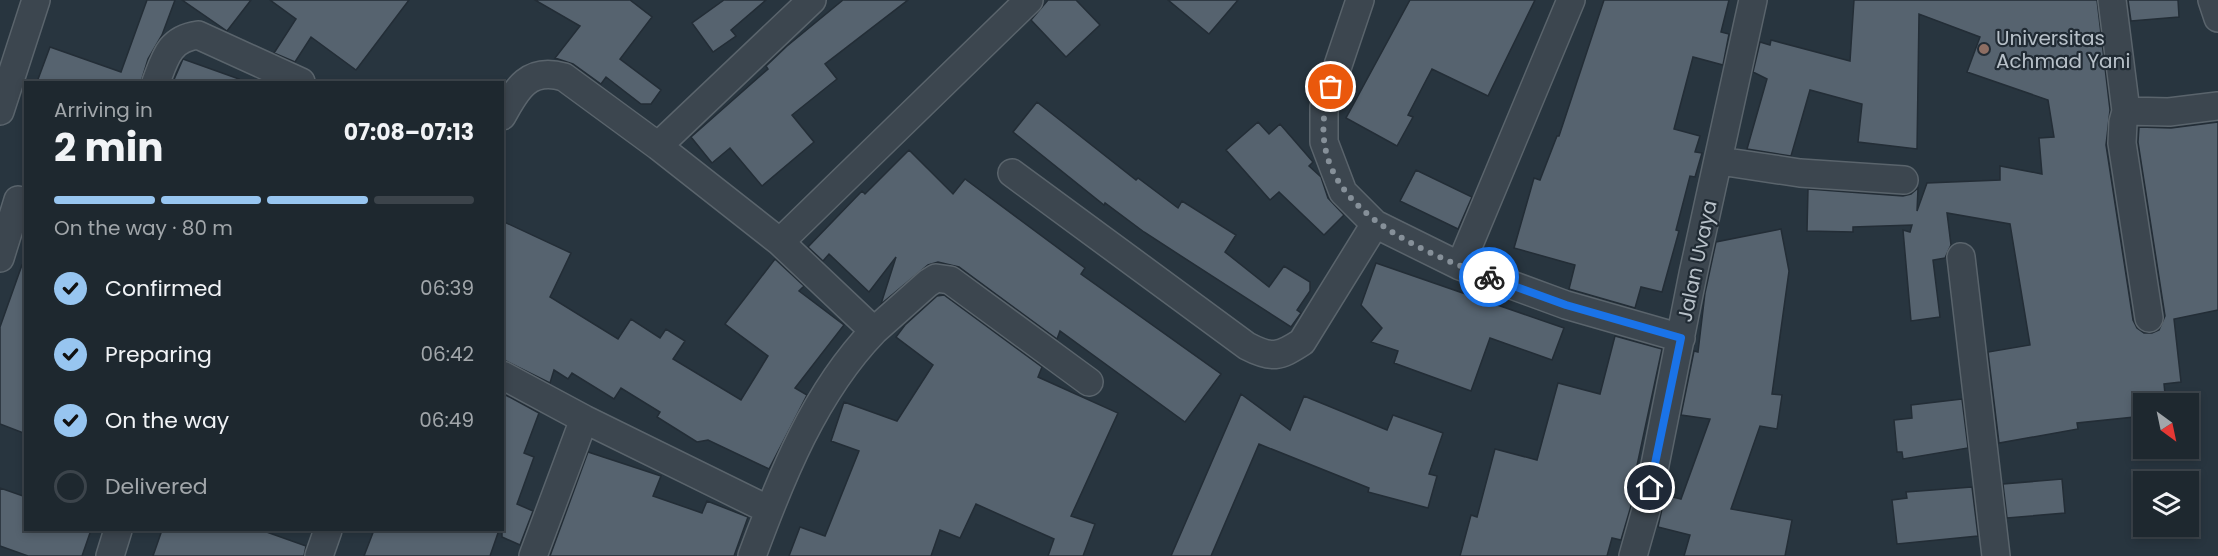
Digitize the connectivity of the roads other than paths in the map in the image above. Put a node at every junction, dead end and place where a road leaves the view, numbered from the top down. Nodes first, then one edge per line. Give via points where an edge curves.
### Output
1 (36, 0) edge
2 (812, 0) edge
3 (1029, 0) edge
4 (1360, 0) edge
5 (1571, 0) edge
6 (1753, 0) edge
7 (2112, 0) edge
8 (2212, 0) edge
9 (2218, 18) edge
10 (156, 81) edge
11 (299, 81) edge
12 (2218, 106) edge
13 (0, 111) edge
14 (2126, 111) junction
15 (504, 112) edge
16 (658, 146) junction
17 (1720, 161) junction
18 (1012, 173) dead end
19 (1904, 180) dead end
20 (14, 199) edge
21 (1376, 224) junction
22 (780, 242) junction
23 (1961, 257) dead end
24 (0, 258) edge
25 (1460, 266) junction
26 (2149, 318) dead end
27 (874, 331) junction
28 (1681, 338) junction
29 (504, 376) edge
30 (1089, 382) dead end
31 (584, 419) junction
32 (769, 510) junction
33 (118, 531) edge
34 (328, 531) edge
35 (110, 556) edge
36 (319, 556) edge
37 (533, 556) edge
38 (752, 556) edge
39 (1633, 556) edge
40 (1996, 556) edge

1 - 13 street
2 - 16 street
3 - 22 street
4 - 21 street via 1324,107 1324,142 1343,192
5 - 25 street
6 - 17 street, Jalan Uvaya
7 - 14 street
8 - 9 street
10 - 11 street via 168,52 183,37 198,35
12 - 14 street via 2169,112
14 - 26 street via 2123,152
15 - 16 street via 517,89 531,78 552,74 564,77
16 - 22 street
17 - 19 street via 1800,173
17 - 28 street, Jalan Uvaya
18 - 21 street via 1247,346 1265,355 1283,354 1302,342
20 - 24 street
21 - 25 street
22 - 27 street
23 - 40 street
25 - 28 street via 1566,305
27 - 30 street via 928,283 943,277
27 - 32 street via 833,379
28 - 39 street, Jalan Uvaya
29 - 31 street
31 - 32 street
31 - 37 street
32 - 38 street
33 - 35 street
34 - 36 street

